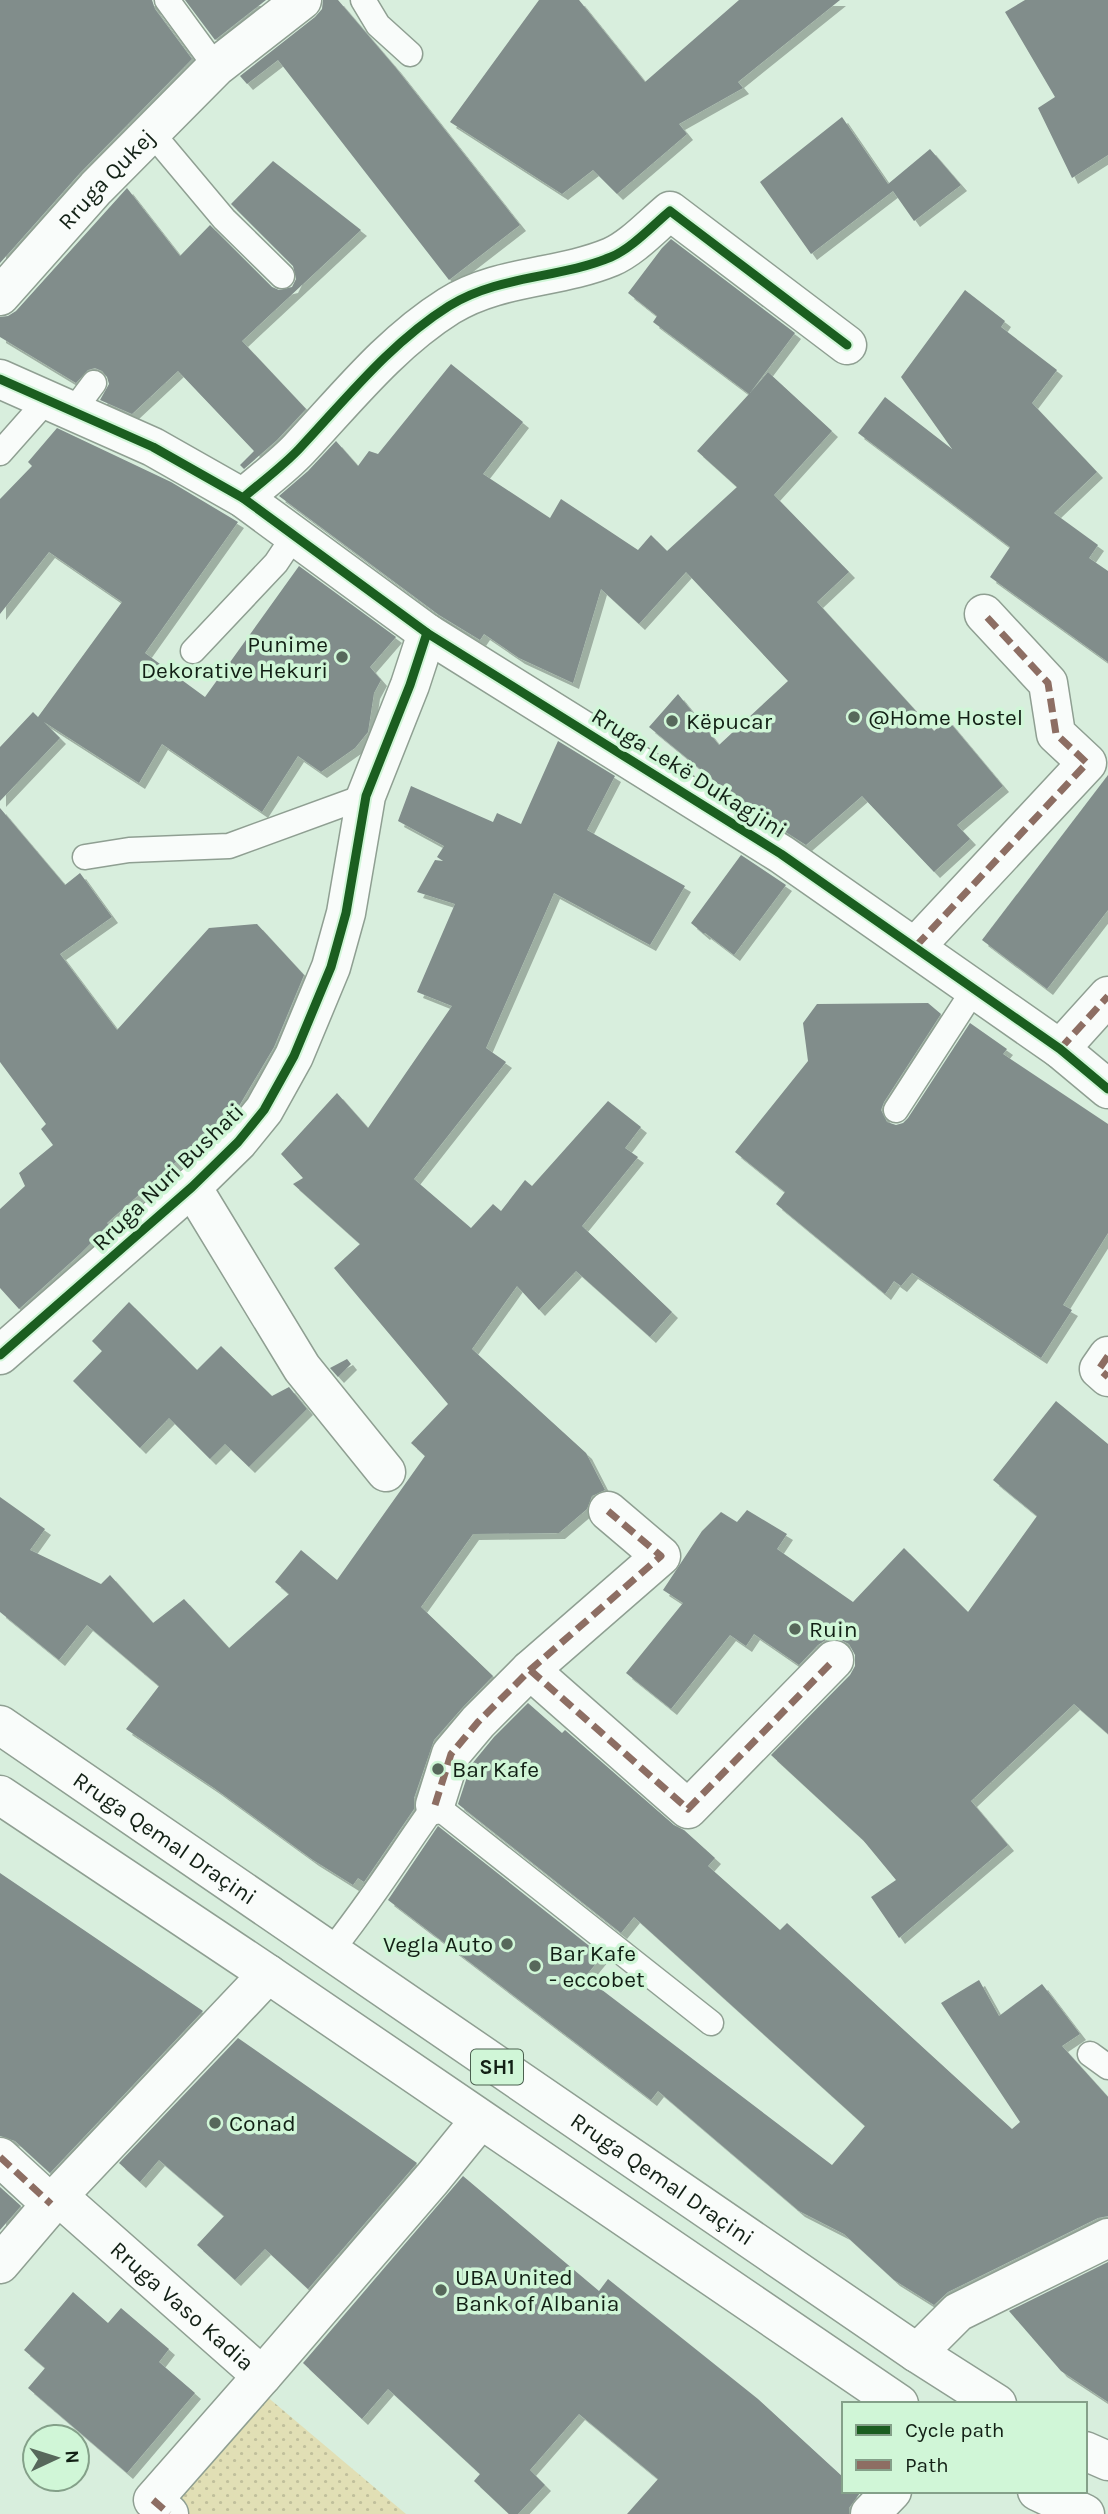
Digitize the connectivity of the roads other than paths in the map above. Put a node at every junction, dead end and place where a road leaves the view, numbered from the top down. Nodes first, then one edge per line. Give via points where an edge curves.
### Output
1 (167, 0) edge
2 (302, 0) edge
3 (363, 0) edge
4 (410, 54) dead end
5 (216, 67) junction
6 (151, 132) junction
7 (282, 276) dead end
8 (0, 296) edge
9 (847, 345) dead end
10 (0, 379) edge
11 (71, 398) junction
12 (0, 453) edge
13 (243, 498) junction
14 (294, 536) junction
15 (984, 614) dead end
16 (427, 633) junction
17 (193, 651) dead end
18 (366, 796) junction
19 (85, 857) dead end
20 (916, 946) junction
21 (975, 988) junction
22 (1108, 996) edge
23 (1060, 1049) junction
24 (1108, 1090) edge
25 (896, 1110) dead end
26 (192, 1187) junction
27 (0, 1355) edge
28 (1108, 1356) edge
29 (1108, 1377) edge
30 (386, 1472) dead end
31 (608, 1511) dead end
32 (834, 1660) dead end
33 (530, 1671) junction
34 (0, 1726) edge
35 (0, 1795) edge
36 (435, 1805) junction
37 (330, 1952) junction
38 (268, 1973) junction
39 (711, 2023) dead end
40 (480, 2120) junction
41 (0, 2157) edge
42 (55, 2200) junction
43 (1108, 2238) edge
44 (0, 2264) edge
45 (917, 2353) junction
46 (262, 2376) junction
47 (896, 2402) edge
48 (994, 2402) edge
49 (1087, 2452) edge
50 (1108, 2461) edge
51 (890, 2493) edge
52 (1041, 2493) edge
53 (169, 2514) edge
54 (870, 2514) edge
55 (1085, 2514) edge

1 - 5 lane
2 - 5 street, Rruga Qukej
3 - 4 lane via 378,25
5 - 6 street, Rruga Qukej
6 - 7 lane via 224,219
6 - 8 street, Rruga Qukej
9 - 13 street via 670,211 614,256 483,288 449,306 340,393 297,451
10 - 11 street, Rruga Lekë Dukagjini
11 - 12 lane
11 - 13 street, Rruga Lekë Dukagjini
13 - 14 street, Rruga Lekë Dukagjini
14 - 16 street, Rruga Lekë Dukagjini
14 - 17 lane via 276,563
15 - 20 street via 1048,682 1056,734 1087,763
16 - 18 street, Rruga Nuri Bushati
16 - 20 street, Rruga Lekë Dukagjini via 781,854
18 - 19 lane via 229,846 129,850
18 - 26 street, Rruga Nuri Bushati via 346,913 331,967 300,1044 264,1110
20 - 21 street, Rruga Lekë Dukagjini
21 - 23 street, Rruga Lekë Dukagjini
21 - 25 lane
22 - 23 street
23 - 24 street, Rruga Lekë Dukagjini
26 - 27 street, Rruga Nuri Bushati
26 - 30 street, Rruga Nuri Bushati via 302,1368
28 - 29 street via 1099,1369
31 - 33 street via 661,1556
32 - 33 street via 688,1809
33 - 36 street via 451,1754
34 - 37 street, Rruga Qemal Draçini / SH1
35 - 38 street, SH1
36 - 37 lane via 363,1912
36 - 39 lane
37 - 45 street, Rruga Qemal Draçini / SH1
38 - 40 street, SH1
38 - 42 street
40 - 46 street
40 - 47 street, SH1
41 - 42 street, Rruga Vaso Kadia
42 - 44 street
42 - 46 street, Rruga Vaso Kadia
43 - 45 street via 958,2312
45 - 48 street, Rruga Qemal Draçini / SH1
46 - 53 street, Rruga Vaso Kadia via 153,2500
49 - 50 street
51 - 54 street
52 - 55 street

